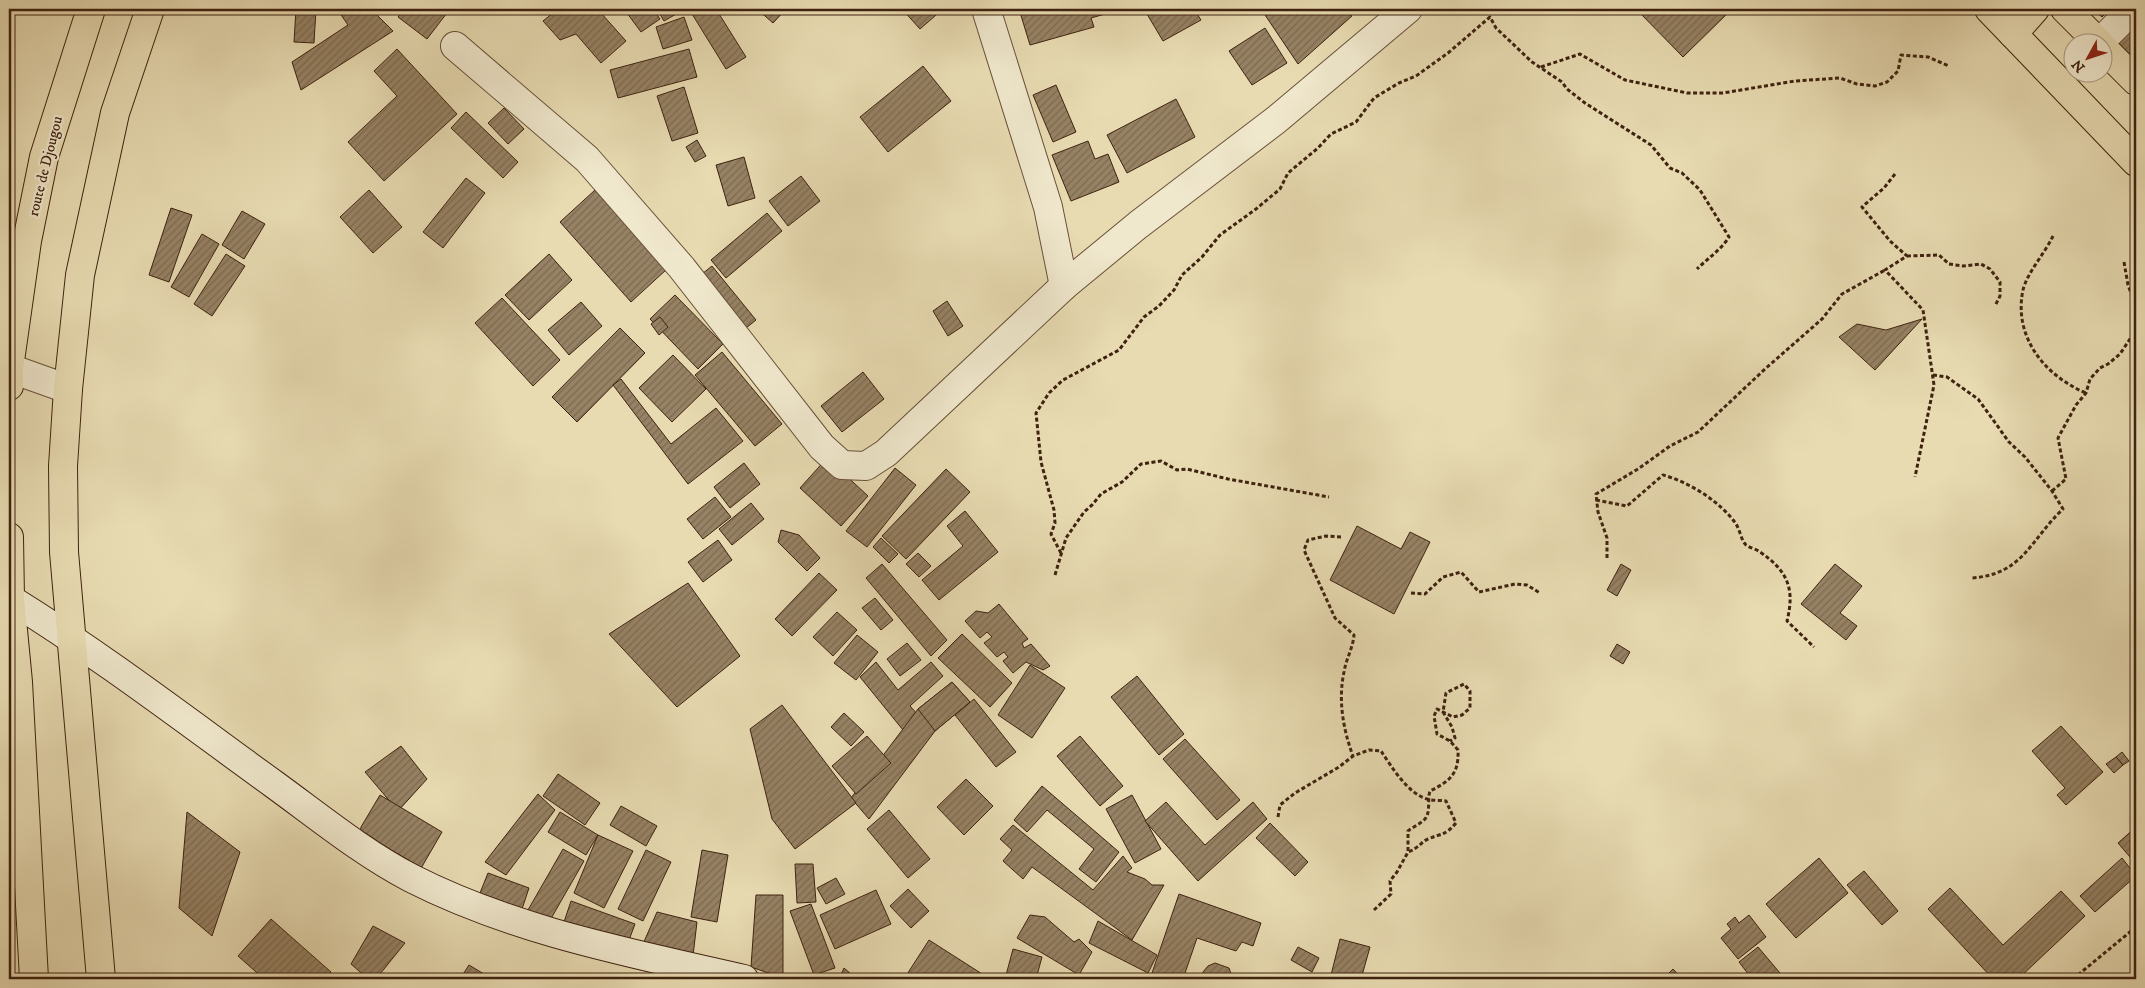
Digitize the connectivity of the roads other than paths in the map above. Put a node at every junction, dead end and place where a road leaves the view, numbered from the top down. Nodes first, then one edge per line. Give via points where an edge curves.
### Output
1 (92, 9) edge
2 (150, 9) edge
3 (986, 9) edge
4 (1408, 9) edge
5 (1989, 9) edge
6 (2035, 9) edge
7 (2065, 9) edge
8 (2133, 9) edge
9 (2089, 32) edge
10 (2109, 32) edge
11 (2013, 34) junction
12 (455, 46) dead end
13 (2112, 57) edge
14 (2136, 81) edge
15 (2136, 162) edge
16 (1064, 286) junction
17 (9, 368) edge
18 (9, 386) edge
19 (68, 388) junction
20 (9, 537) edge
21 (10, 599) edge
22 (71, 637) junction
23 (34, 979) edge
24 (101, 979) edge
25 (744, 979) edge

1 - 17 main road, route de Djougou via 44,157 27,241
2 - 19 main road via 114,113 101,172 80,274
3 - 16 street via 1048,207
4 - 16 street via 1276,120
5 - 11 main road
6 - 11 main road
7 - 9 main road
8 - 10 street
11 - 15 main road
12 - 16 street via 587,159 682,268 822,446 842,465 866,466 886,453
13 - 14 main road
17 - 18 main road, route de Djougou
17 - 19 street
19 - 22 main road via 63,466 64,552
20 - 21 main road
21 - 22 street
21 - 23 main road via 18,682
22 - 24 main road
22 - 25 street via 352,841 408,876 448,896 542,930

